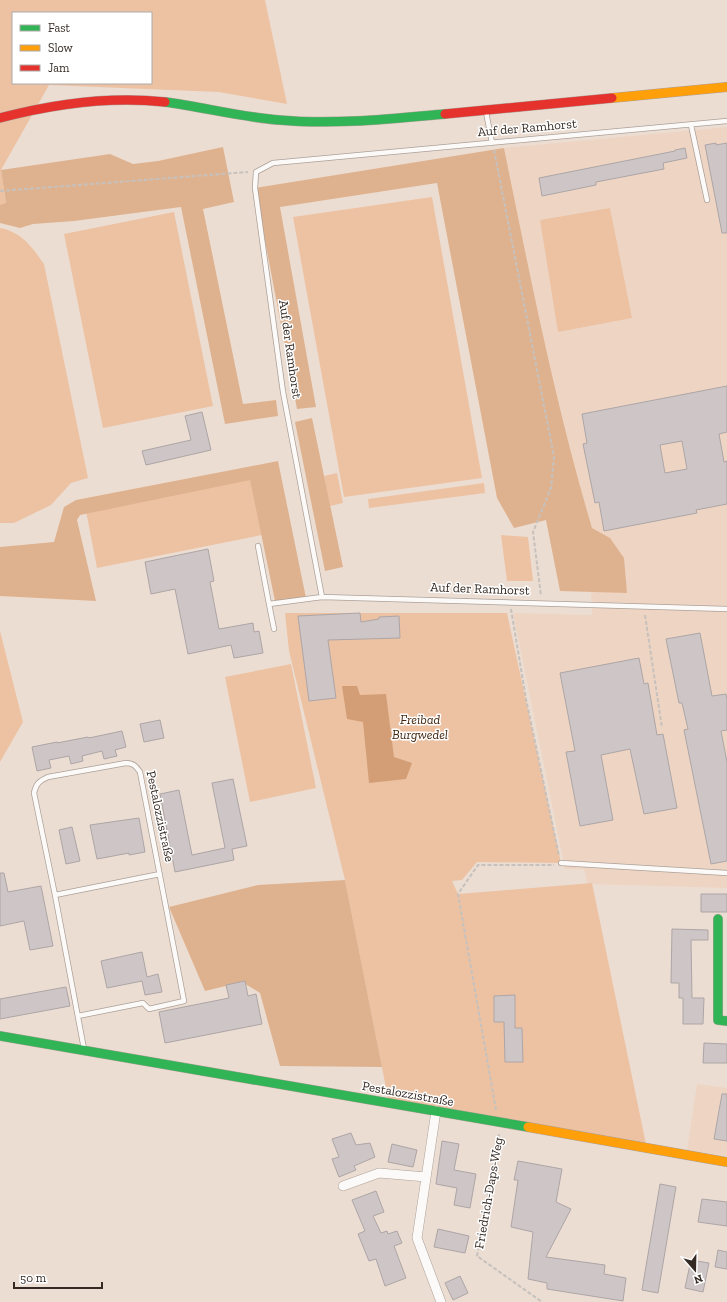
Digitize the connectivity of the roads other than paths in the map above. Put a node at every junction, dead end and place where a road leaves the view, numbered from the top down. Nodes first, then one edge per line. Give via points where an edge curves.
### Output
1 (727, 88) edge
2 (486, 110) junction
3 (0, 118) edge
4 (727, 121) edge
5 (691, 125) junction
6 (492, 143) junction
7 (707, 200) dead end
8 (258, 546) dead end
9 (322, 597) junction
10 (269, 604) junction
11 (727, 609) edge
12 (274, 629) dead end
13 (561, 863) road end
14 (727, 873) edge
15 (160, 874) junction
16 (55, 895) junction
17 (718, 919) dead end
18 (78, 1016) junction
19 (727, 1021) edge
20 (0, 1036) edge
21 (84, 1051) junction
22 (436, 1111) junction
23 (727, 1162) edge
24 (426, 1177) junction
25 (343, 1186) dead end
26 (441, 1302) edge

1 - 2 street, Auf der Ramhorst
2 - 3 street, Auf der Ramhorst via 358,122 313,122 268,119 182,104 110,101 72,104
2 - 6 lane
4 - 5 lane, Auf der Ramhorst
5 - 6 lane, Auf der Ramhorst
5 - 7 lane
6 - 9 lane, Auf der Ramhorst via 273,163 256,172 255,188 283,392
8 - 10 lane
9 - 10 lane
9 - 11 lane, Auf der Ramhorst
10 - 12 lane
13 - 14 lane
15 - 16 lane, Pestalozzistraße
15 - 16 lane, Pestalozzistraße via 140,772 136,766 126,763 48,778 35,786 34,793
15 - 18 lane, Pestalozzistraße via 184,1001 149,1009 143,1003
16 - 18 lane, Pestalozzistraße
17 - 19 street via 718,1020
18 - 21 lane, Pestalozzistraße
20 - 21 street, Pestalozzistraße
21 - 22 street, Pestalozzistraße
22 - 23 street, Pestalozzistraße
22 - 24 street
24 - 25 street via 378,1173
24 - 26 street via 417,1238

